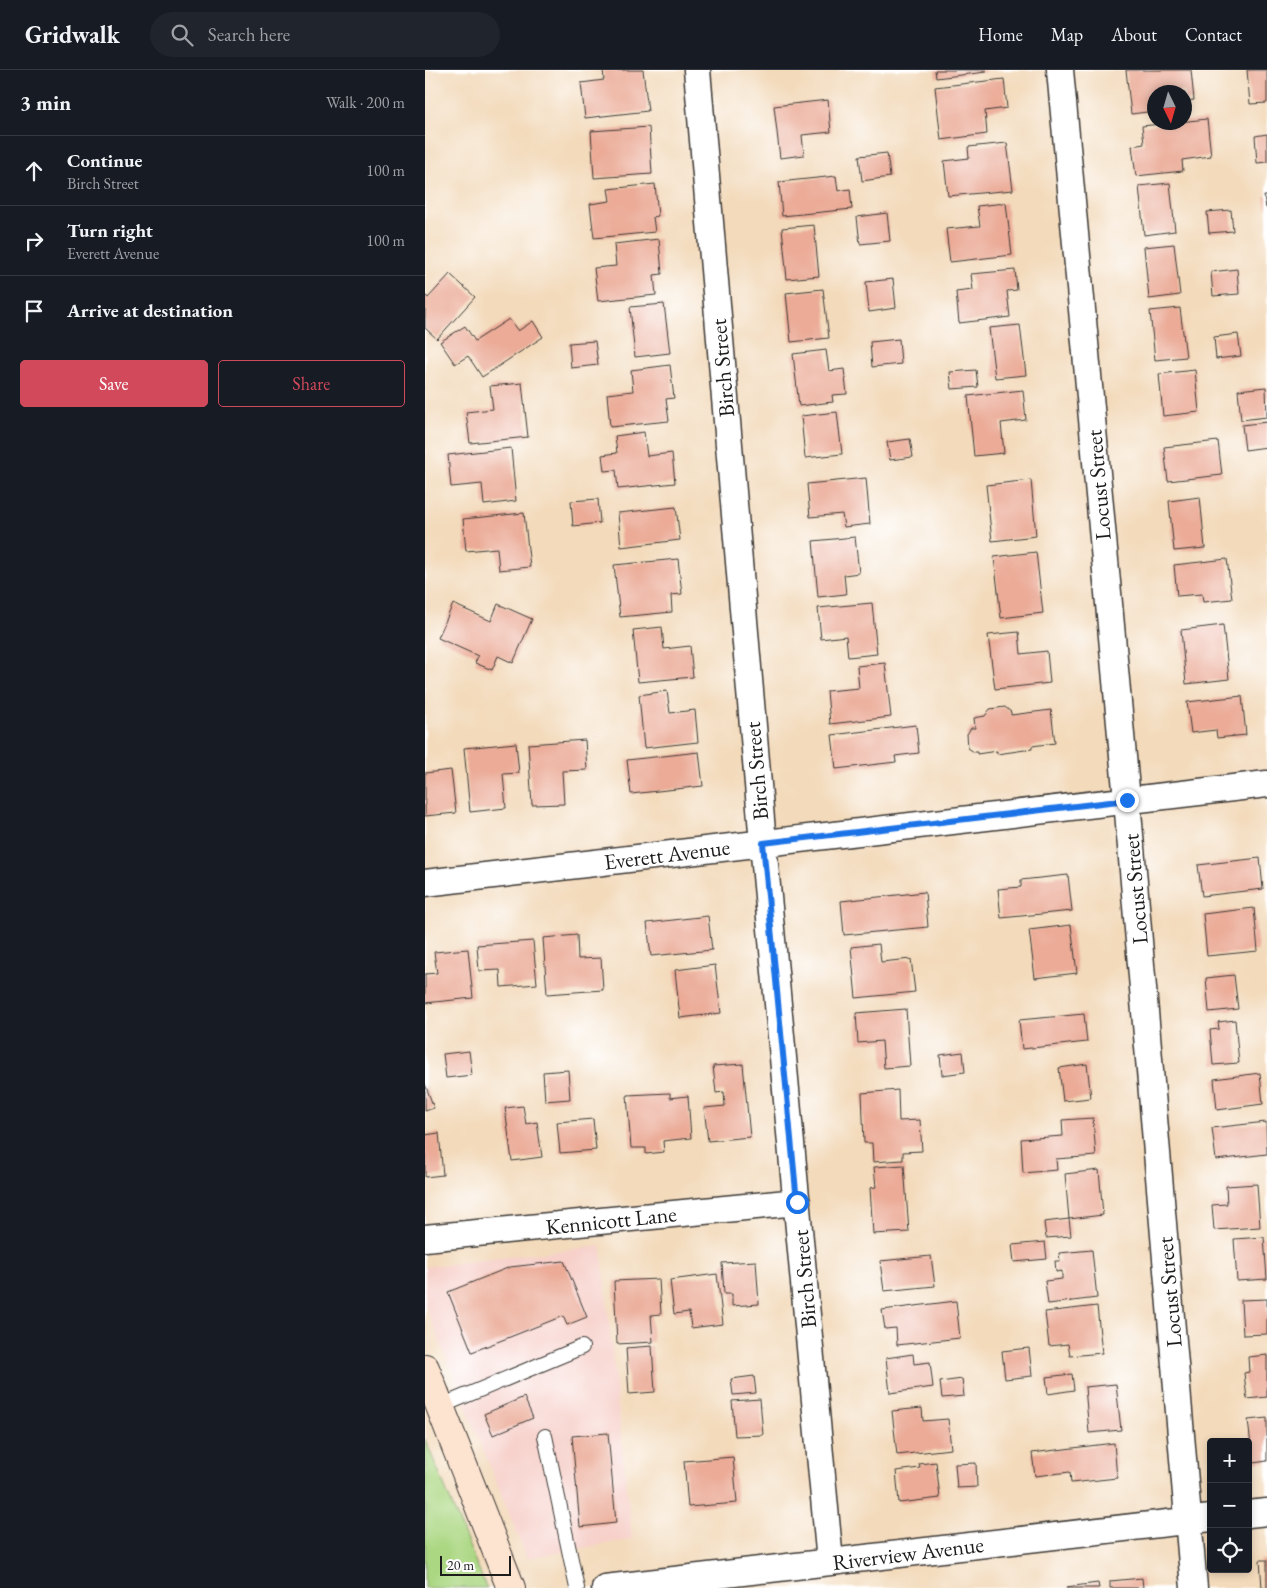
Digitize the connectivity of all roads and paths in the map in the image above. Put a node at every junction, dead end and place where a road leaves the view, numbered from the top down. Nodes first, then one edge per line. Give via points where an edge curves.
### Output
1 (697, 70) edge
2 (1059, 70) edge
3 (1267, 784) edge
4 (1127, 800) junction
5 (763, 843) junction
6 (425, 883) edge
7 (797, 1202) junction
8 (425, 1238) edge
9 (582, 1347) dead end
10 (425, 1368) edge
11 (441, 1406) junction
12 (545, 1436) dead end
13 (1267, 1512) edge
14 (1252, 1514) edge
15 (1200, 1519) edge
16 (831, 1562) junction
17 (697, 1583) edge
18 (511, 1588) edge
19 (577, 1588) edge
20 (605, 1588) edge
21 (1194, 1588) edge

1 - 5 street, Birch Street
2 - 4 street, Locust Street
3 - 4 street, Everett Avenue
4 - 5 street, Everett Avenue
4 - 15 street, Locust Street
5 - 6 street, Everett Avenue
5 - 7 street, Birch Street
7 - 8 street, Kennicott Lane
7 - 16 street, Birch Street
9 - 11 lane
10 - 11 main road
11 - 18 main road
12 - 19 lane
13 - 14 street
15 - 16 street, Riverview Avenue
15 - 21 street, Locust Street
16 - 17 street, Riverview Avenue
17 - 20 street, Riverview Avenue

